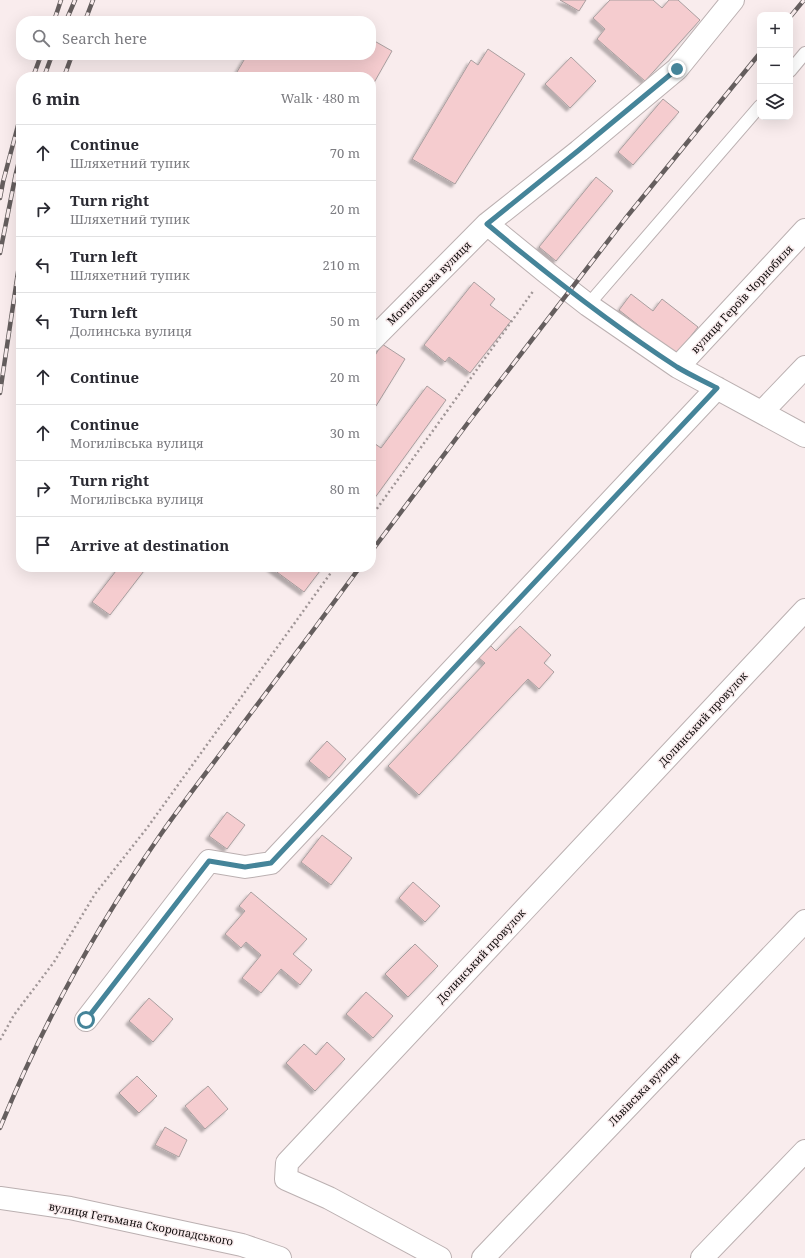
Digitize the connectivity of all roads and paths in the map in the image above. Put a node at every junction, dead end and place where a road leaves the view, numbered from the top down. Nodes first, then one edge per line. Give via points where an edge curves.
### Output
1 (733, 0) edge
2 (805, 53) edge
3 (793, 67) edge
4 (757, 109) edge
5 (487, 224) junction
6 (805, 230) edge
7 (547, 273) junction
8 (588, 305) junction
9 (376, 336) edge
10 (678, 367) junction
11 (805, 367) edge
12 (717, 388) junction
13 (762, 412) junction
14 (805, 436) edge
15 (376, 510) edge
16 (331, 572) edge
17 (805, 610) edge
18 (805, 921) edge
19 (86, 1020) dead end
20 (0, 1040) edge
21 (805, 1151) edge
22 (0, 1198) edge
23 (280, 1258) edge
24 (440, 1258) edge
25 (483, 1258) edge
26 (702, 1258) edge

1 - 5 street, Могилівська вулиця via 677,69
2 - 3 lane
4 - 8 lane
5 - 7 street
5 - 9 street, Могилівська вулиця
6 - 10 street, вулиця Героїв Чорнобиля
7 - 8 street
7 - 15 path
8 - 10 street
10 - 12 street
11 - 13 street
12 - 13 street
12 - 19 street via 271,863 245,867 209,861
13 - 14 street
16 - 20 path via 147,828 95,894 54,962 14,1016
17 - 24 street, Долинський провулок via 287,1163 286,1179 329,1198
18 - 25 street, Львівська вулиця
21 - 26 street
22 - 23 street, вулиця Гетьмана Скоропадського via 70,1208 242,1245

